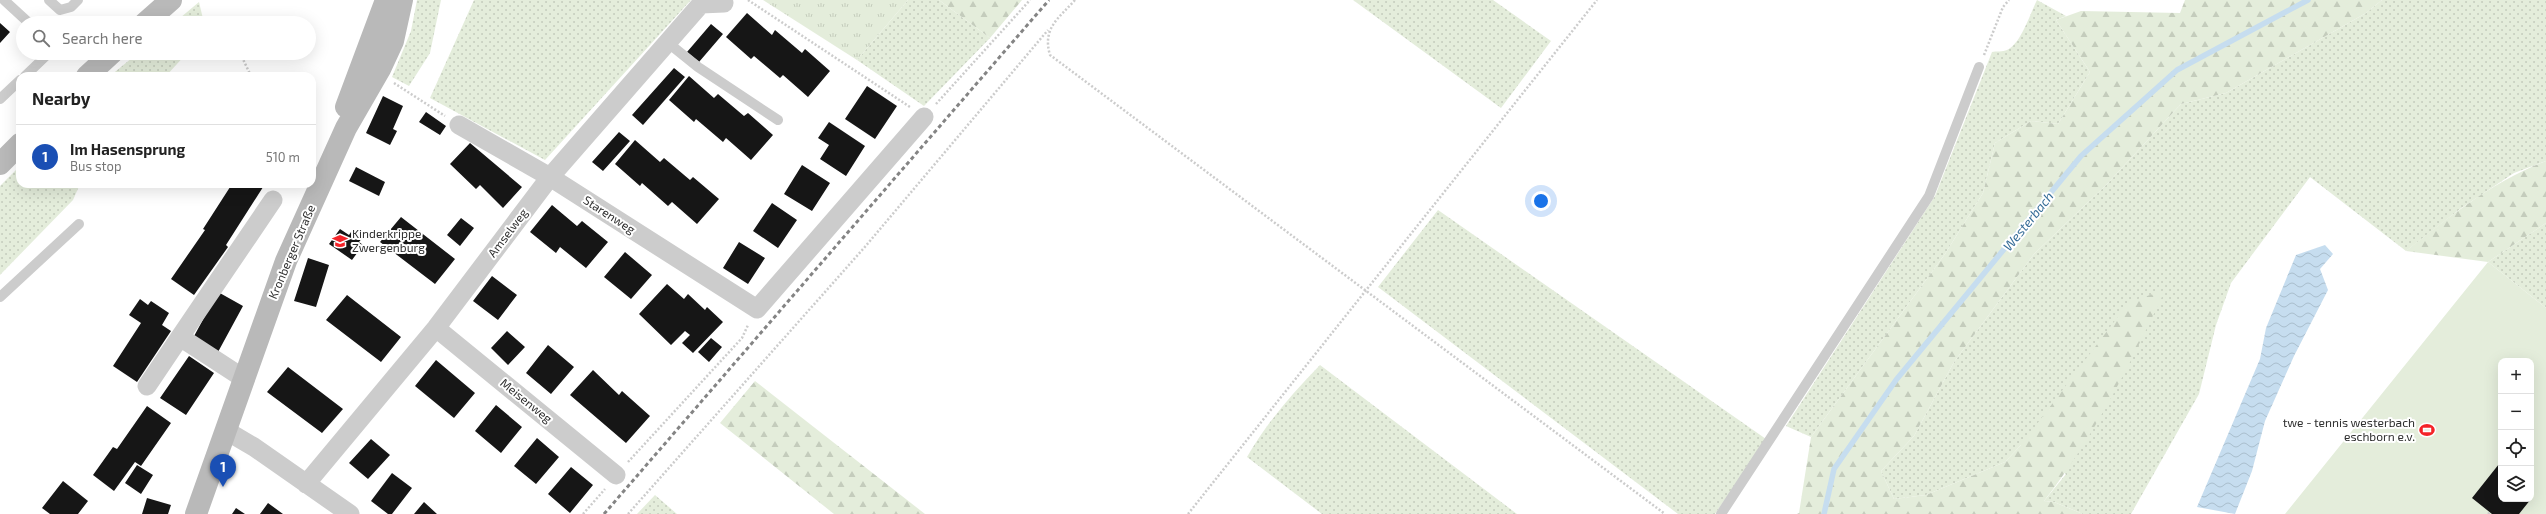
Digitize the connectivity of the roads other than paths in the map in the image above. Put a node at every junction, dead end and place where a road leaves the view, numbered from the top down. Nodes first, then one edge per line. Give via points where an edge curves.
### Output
1 (4, 0) edge
2 (49, 0) edge
3 (78, 0) edge
4 (171, 0) edge
5 (386, 0) edge
6 (402, 0) edge
7 (724, 3) dead end
8 (21, 16) edge
9 (153, 16) edge
10 (667, 42) junction
11 (41, 60) edge
12 (104, 60) edge
13 (1979, 67) road end
14 (28, 72) edge
15 (91, 72) edge
16 (16, 84) edge
17 (0, 99) edge
18 (924, 117) road end
19 (778, 120) dead end
20 (459, 125) road end
21 (346, 128) junction
22 (16, 148) edge
23 (0, 164) edge
24 (550, 177) junction
25 (273, 200) dead end
26 (79, 224) dead end
27 (0, 297) edge
28 (436, 328) junction
29 (180, 337) junction
30 (243, 378) junction
31 (147, 386) dead end
32 (225, 430) junction
33 (616, 475) road end
34 (306, 484) junction
35 (196, 514) edge
36 (350, 514) edge
37 (1721, 514) edge

1 - 8 lane
2 - 3 lane via 60,10 71,7
4 - 9 street
5 - 21 street, Kronberger Straße via 347,103
6 - 21 street, Kronberger Straße via 393,41
7 - 10 street, Amselweg via 701,4
10 - 19 lane via 698,67
10 - 24 street, Amselweg
11 - 14 lane
12 - 15 street
13 - 37 lane via 1928,196
16 - 17 lane
18 - 24 street, Starenweg via 757,309
20 - 24 street, Starenweg
21 - 30 street, Kronberger Straße via 286,261
22 - 23 street
24 - 28 street, Amselweg
25 - 29 street
26 - 27 lane
28 - 33 street, Meisenweg
28 - 34 street, Amselweg
29 - 30 street
29 - 31 street
30 - 32 street, Kronberger Straße
32 - 34 street
32 - 35 street, Kronberger Straße
34 - 36 street

